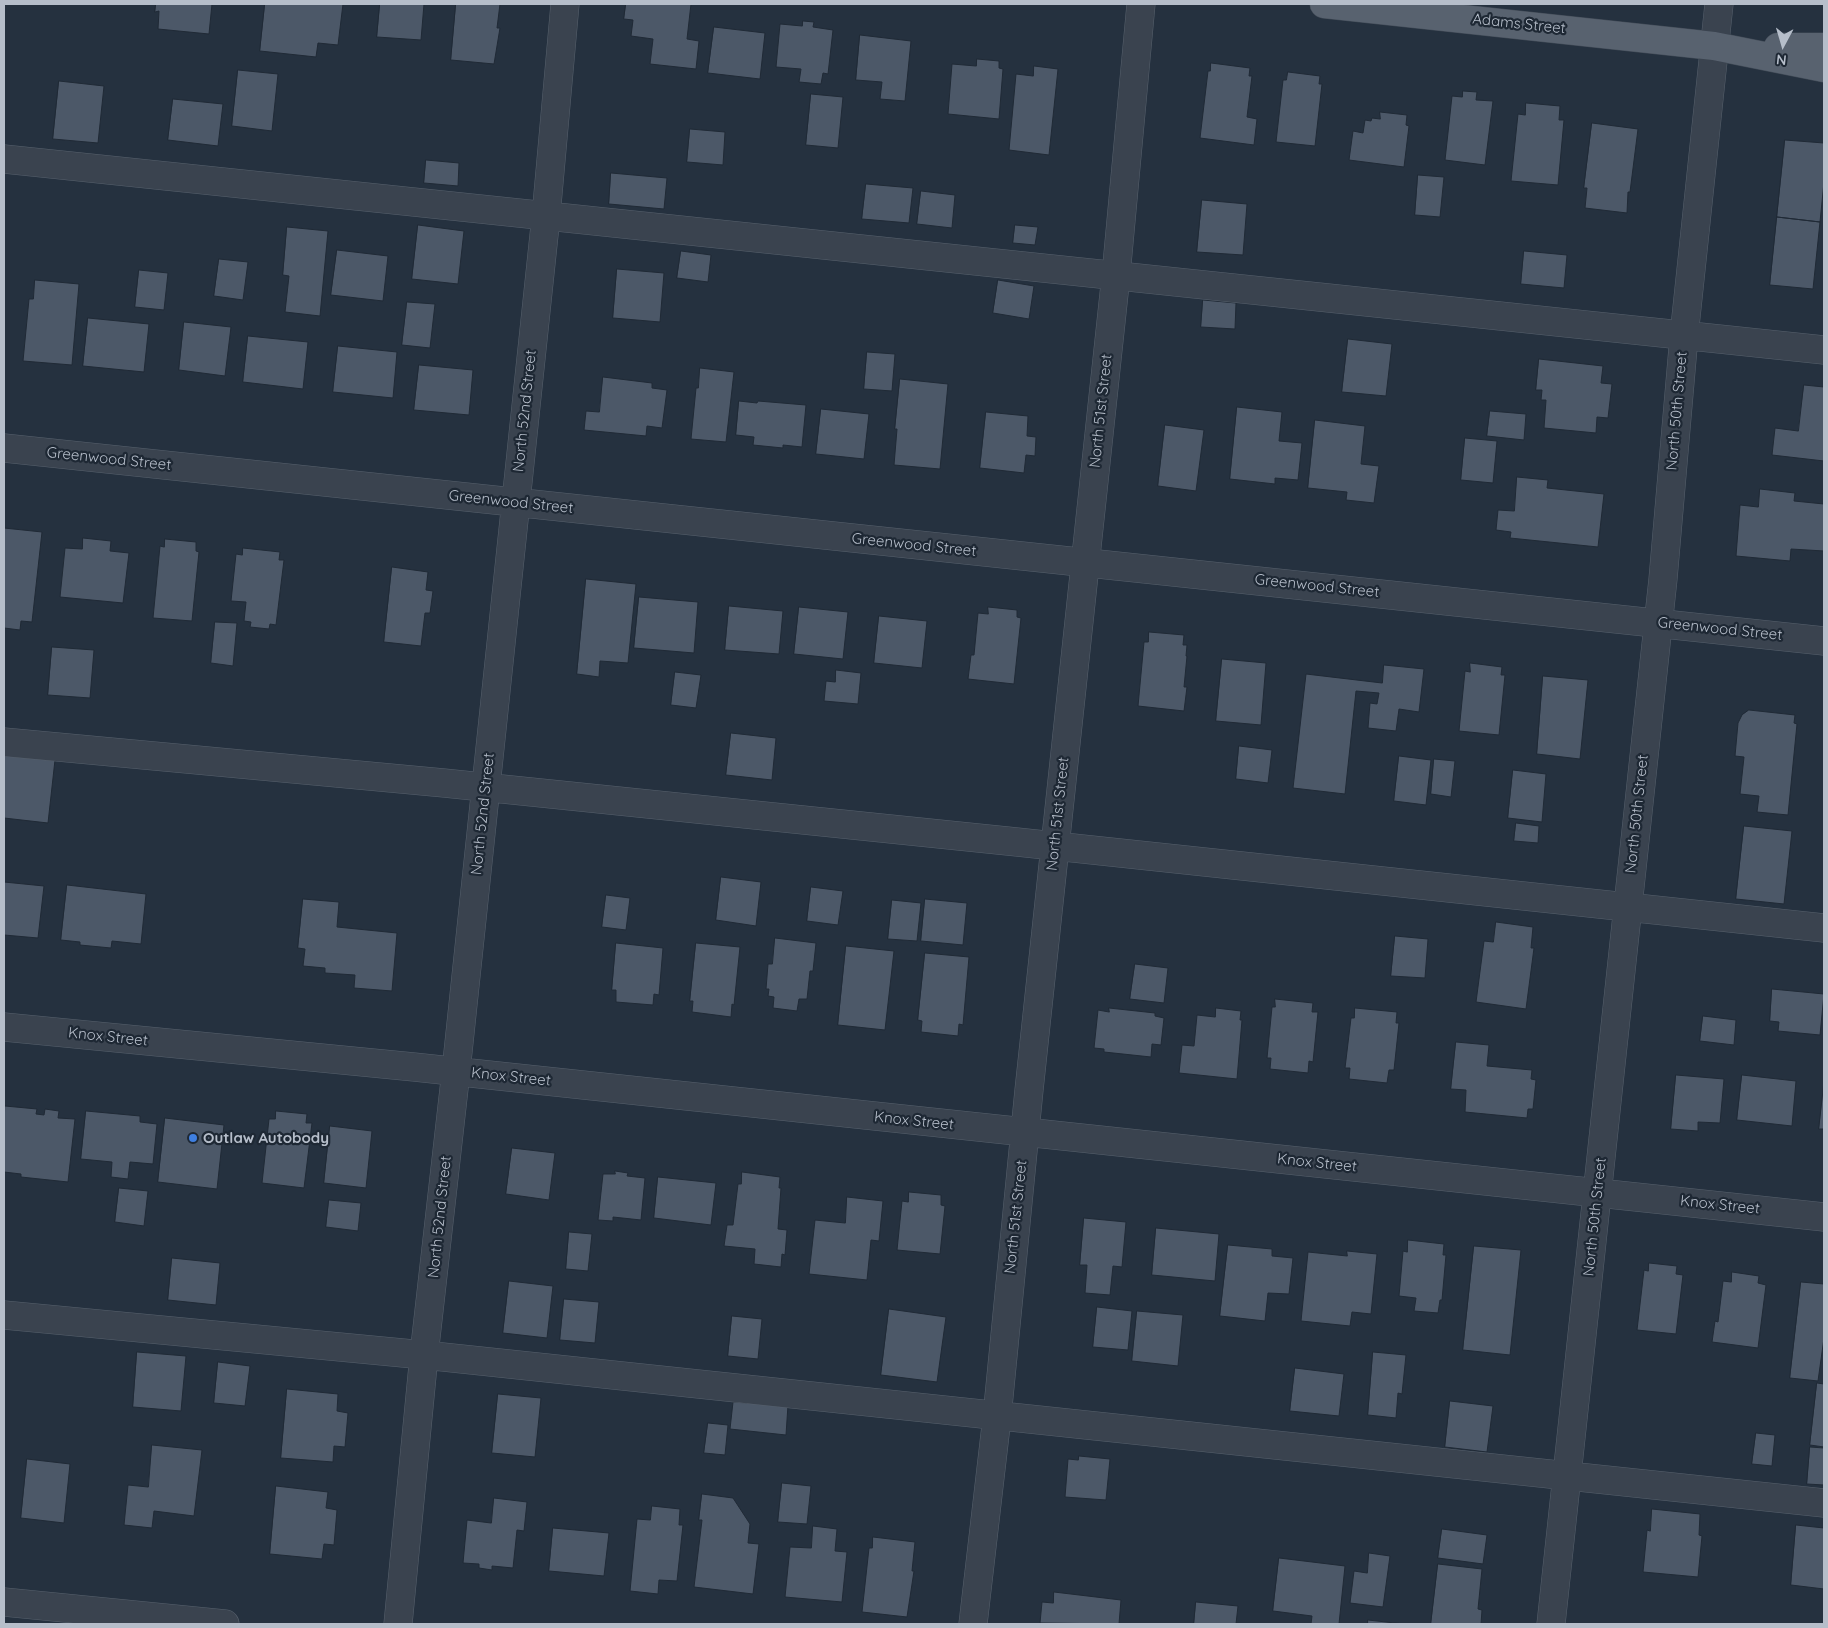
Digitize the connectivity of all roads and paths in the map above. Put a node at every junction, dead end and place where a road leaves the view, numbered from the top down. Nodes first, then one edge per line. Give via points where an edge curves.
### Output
1 (565, 4) edge
2 (1141, 4) edge
3 (1324, 4) edge
4 (1719, 4) edge
5 (1429, 9) edge
6 (1714, 46) junction
7 (1824, 47) edge
8 (1824, 68) edge
9 (4, 159) edge
10 (546, 216) junction
11 (1116, 275) junction
12 (1684, 336) junction
13 (1824, 350) edge
14 (4, 448) edge
15 (516, 503) junction
16 (1085, 562) junction
17 (1658, 622) junction
18 (1824, 641) edge
19 (4, 742) edge
20 (486, 788) junction
21 (1055, 846) junction
22 (1627, 908) junction
23 (1824, 928) edge
24 (4, 1027) edge
25 (456, 1071) junction
26 (1025, 1133) junction
27 (1597, 1192) junction
28 (1824, 1217) edge
29 (4, 1315) edge
30 (424, 1355) junction
31 (997, 1416) junction
32 (1567, 1476) junction
33 (1824, 1503) edge
34 (4, 1602) edge
35 (225, 1624) edge
36 (398, 1624) edge
37 (973, 1624) edge
38 (1551, 1624) edge

1 - 10 street, North 52nd Street
2 - 11 street, North 51st Street
3 - 5 main road, Adams Street
4 - 6 street, North 50th Street
5 - 6 main road, Adams Street
6 - 7 main road, Adams Street
6 - 8 main road, Adams Street
6 - 12 street, North 50th Street
9 - 10 street
10 - 11 street
10 - 15 street, North 52nd Street
11 - 12 street
11 - 16 street, North 51st Street
12 - 13 street
12 - 17 street, North 50th Street
14 - 15 street, Greenwood Street
15 - 16 street, Greenwood Street
15 - 20 street, North 52nd Street
16 - 17 street, Greenwood Street
16 - 21 street, North 51st Street
17 - 18 street, Greenwood Street
17 - 22 street, North 50th Street
19 - 20 street
20 - 21 street
20 - 25 street, North 52nd Street
21 - 22 street
21 - 26 street, North 51st Street
22 - 23 street
22 - 27 street, North 50th Street
24 - 25 street, Knox Street
25 - 26 street, Knox Street
25 - 30 street, North 52nd Street
26 - 27 street, Knox Street
26 - 31 street, North 51st Street
27 - 28 street, Knox Street
27 - 32 street, North 50th Street
29 - 30 street
30 - 31 street
30 - 36 street, North 52nd Street
31 - 32 street
31 - 37 street, North 51st Street
32 - 33 street
32 - 38 street, North 50th Street
34 - 35 street

